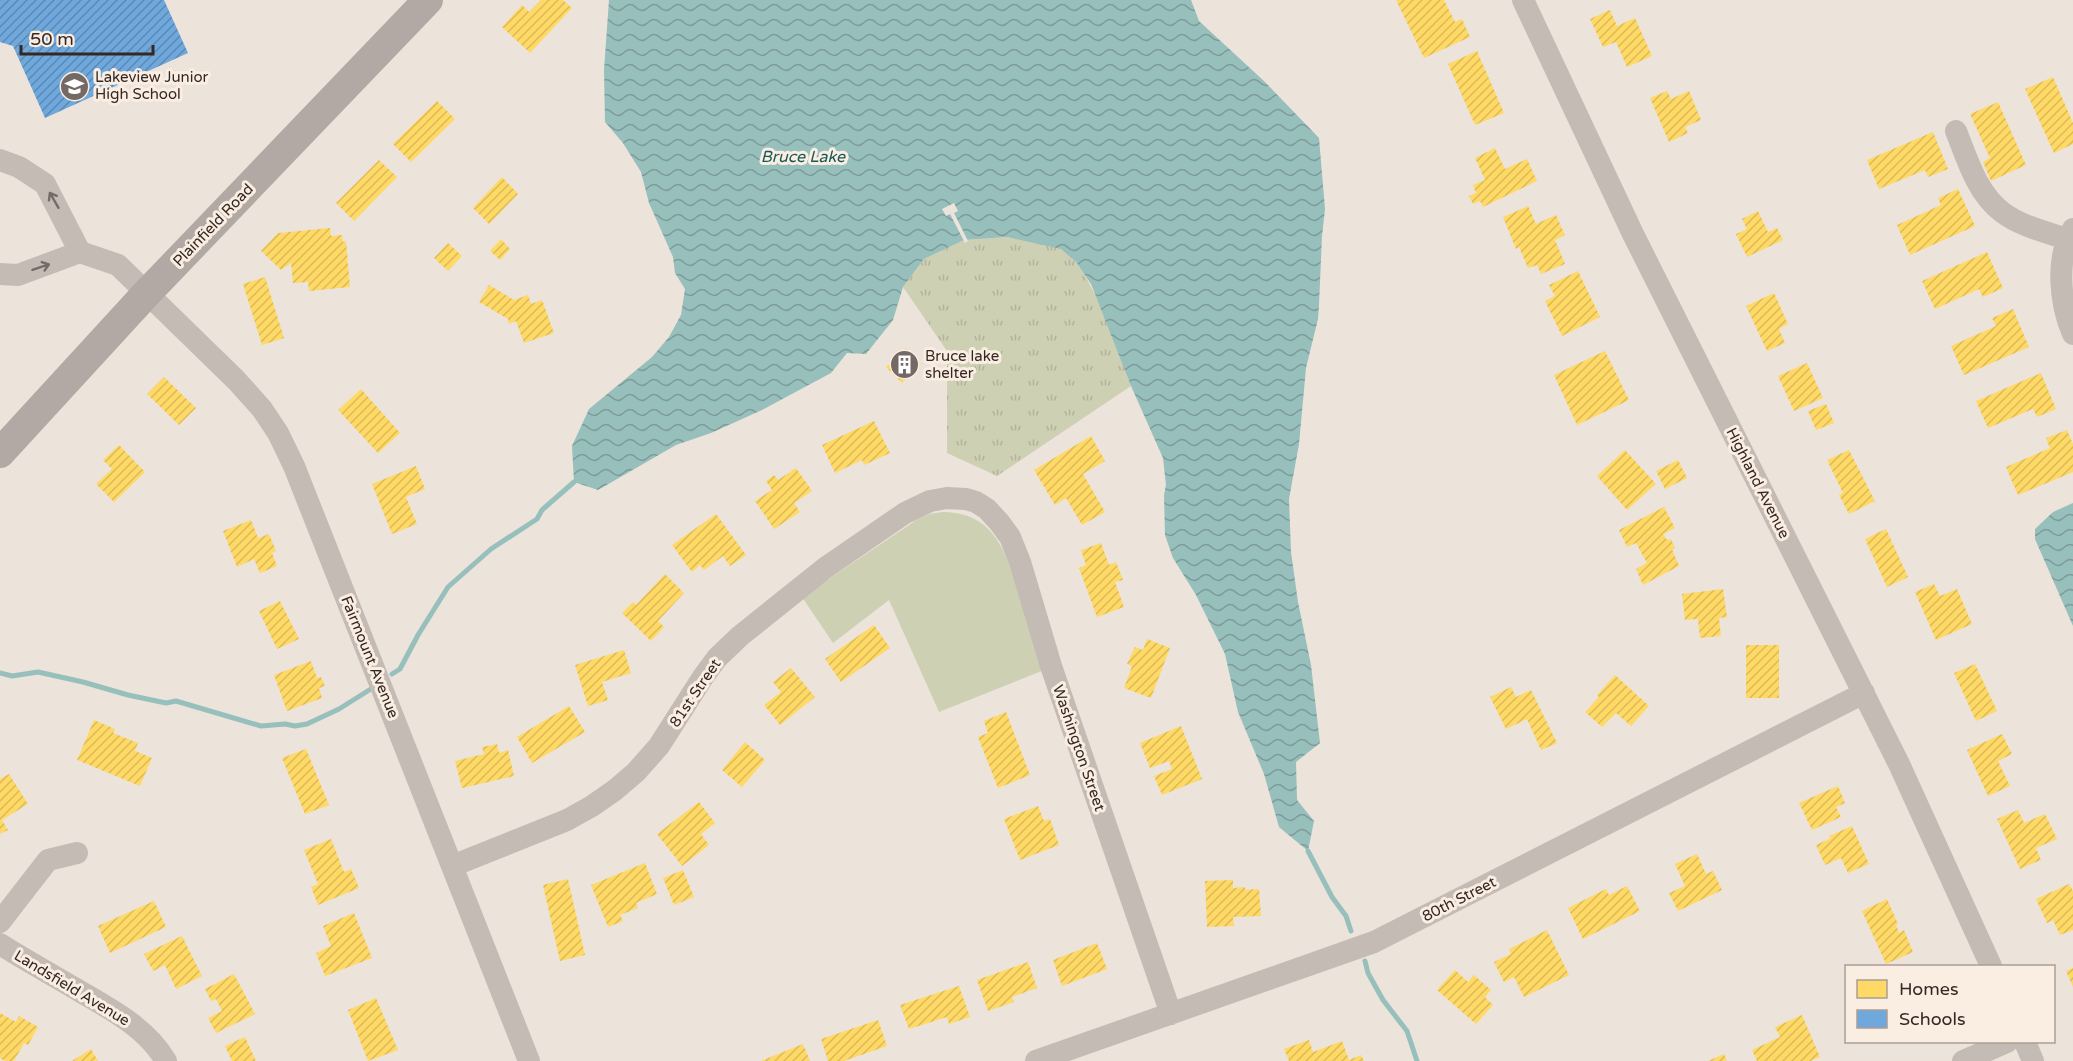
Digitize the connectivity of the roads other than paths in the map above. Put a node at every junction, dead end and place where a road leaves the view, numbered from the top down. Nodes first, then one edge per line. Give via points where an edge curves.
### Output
1 (428, 0) edge
2 (1523, 0) edge
3 (1956, 131) dead end
4 (0, 160) edge
5 (2070, 234) edge
6 (80, 252) junction
7 (0, 274) edge
8 (146, 294) junction
9 (2073, 334) edge
10 (0, 453) edge
11 (966, 500) joint
12 (1864, 693) junction
13 (76, 853) dead end
14 (452, 866) junction
15 (0, 922) edge
16 (0, 945) edge
17 (1991, 965) edge
18 (1171, 1014) junction
19 (2003, 1043) edge
20 (2026, 1043) edge
21 (166, 1061) edge
22 (529, 1061) edge
23 (1036, 1061) edge
24 (1964, 1061) edge
25 (2033, 1061) edge

1 - 8 main road, Plainfield Road
2 - 12 street, Highland Avenue via 1639,245
3 - 5 street via 1976,182 2001,212 2024,224
6 -> 4 street via 45,184
5 - 9 street via 2061,277 2062,297
7 -> 6 street via 18,275
6 - 8 street, Fairmount Avenue via 118,265
8 - 10 main road, Plainfield Road
8 - 14 street, Fairmount Avenue via 236,380 278,433
11 - 14 street, 81st Street via 930,501 905,513 825,568 740,636 703,677 659,746 615,790 567,820
11 - 18 street, Washington Street via 976,501 999,522 1020,562 1051,666
12 - 17 street, Highland Avenue
12 - 18 street, 80th Street via 1374,942
13 - 15 street via 48,860
14 - 22 street, Fairmount Avenue
16 - 21 street, Landsfield Avenue via 121,1016 152,1041
18 - 23 street, 80th Street
19 - 24 street
20 - 25 street

